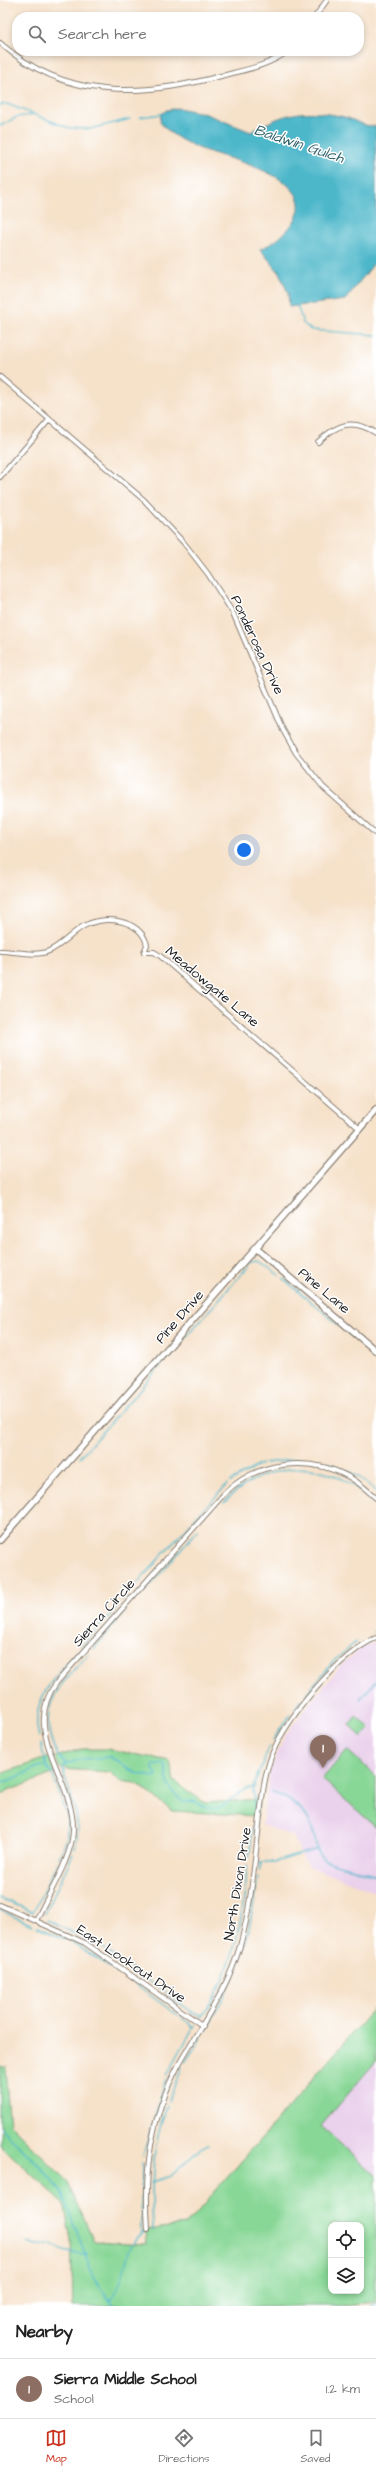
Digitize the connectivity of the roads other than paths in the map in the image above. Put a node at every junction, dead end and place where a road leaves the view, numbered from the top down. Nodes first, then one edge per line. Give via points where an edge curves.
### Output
1 (327, 0) edge
2 (319, 12) edge
3 (0, 44) edge
4 (12, 52) edge
5 (17, 56) edge
6 (279, 56) edge
7 (0, 377) edge
8 (49, 420) junction
9 (376, 433) edge
10 (318, 442) dead end
11 (0, 477) edge
12 (376, 834) edge
13 (0, 951) edge
14 (376, 1110) edge
15 (360, 1129) junction
16 (256, 1249) junction
17 (376, 1352) edge
18 (376, 1498) edge
19 (0, 1540) edge
20 (376, 1638) edge
21 (0, 1905) edge
22 (36, 1921) junction
23 (203, 2026) junction
24 (148, 2229) dead end

1 - 2 street
3 - 4 street
5 - 6 street via 30,65 65,81 128,92 207,80 263,65
7 - 8 street, Ponderosa Drive
8 - 11 street
8 - 12 street, Ponderosa Drive via 156,511 194,554 233,613 283,730 296,753 323,787
9 - 10 street via 359,425 347,424 330,430
13 - 15 street, Meadowgate Lane via 49,951 82,927 94,922 111,920 132,926 146,940 144,952 159,955
14 - 15 main road, Pine Drive
15 - 16 main road, Pine Drive
16 - 17 main road, Pine Lane
16 - 19 main road, Pine Drive
18 - 22 street, Sierra Circle via 347,1476 316,1465 280,1466 257,1472 244,1479 227,1492 57,1682 46,1699 43,1725 70,1805 72,1833 68,1851
20 - 23 street, North Dixon Drive via 357,1648 338,1664 296,1714 276,1745 265,1780 249,1903 241,1940 223,1989
21 - 22 street, East Lookout Drive
22 - 23 street, East Lookout Drive via 85,1943
23 - 24 street, North Dixon Drive via 174,2073 155,2125 146,2177

